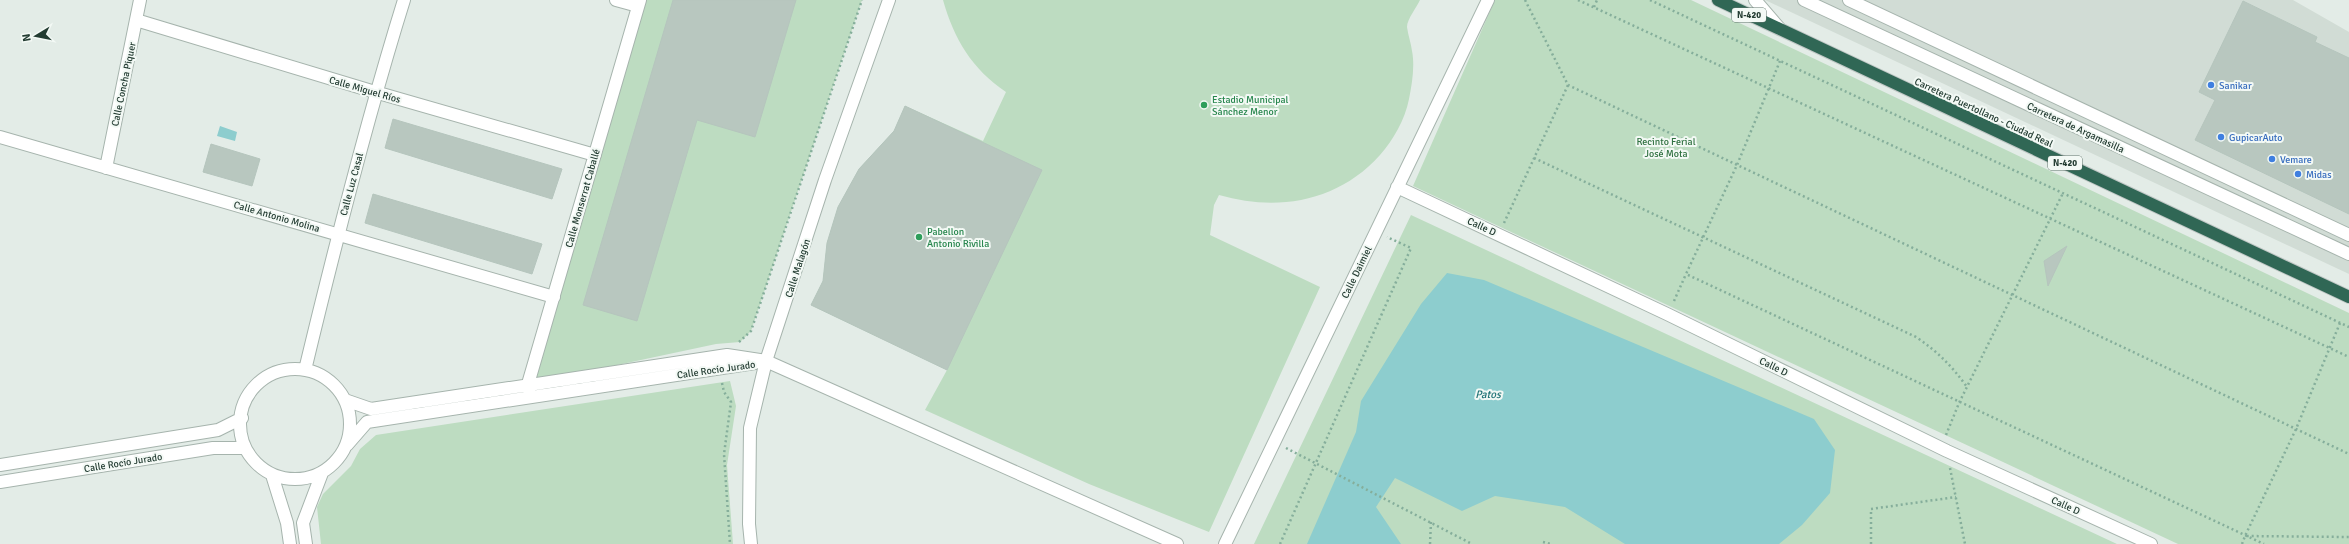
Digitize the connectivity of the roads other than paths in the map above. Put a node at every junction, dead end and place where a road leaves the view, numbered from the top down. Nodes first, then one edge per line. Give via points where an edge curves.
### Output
1 (140, 0) edge
2 (404, 0) edge
3 (616, 0) edge
4 (889, 0) edge
5 (1488, 0) edge
6 (1718, 0) edge
7 (1755, 0) edge
8 (1804, 0) edge
9 (1849, 0) edge
10 (639, 3) edge
11 (136, 20) junction
12 (1780, 29) junction
13 (375, 92) junction
14 (0, 137) edge
15 (595, 155) junction
16 (106, 168) junction
17 (1398, 187) junction
18 (337, 234) junction
19 (2349, 236) edge
20 (2349, 254) edge
21 (554, 297) junction
22 (2349, 297) edge
23 (766, 361) junction
24 (305, 370) junction
25 (528, 384) junction
26 (530, 397) junction
27 (345, 400) junction
28 (242, 418) junction
29 (347, 445) junction
30 (245, 448) junction
31 (0, 465) edge
32 (322, 473) junction
33 (272, 475) junction
34 (0, 482) edge
35 (290, 544) edge
36 (306, 544) edge
37 (751, 544) edge
38 (1176, 544) edge
39 (1225, 544) edge
40 (2151, 544) edge

1 - 11 street, Calle Concha Piquer
2 - 13 street, Calle Luz Casal
3 - 10 street
4 - 23 street, Calle Malagón via 825,180
5 - 17 street, Calle Daimiel
6 - 12 highway, Carretera Puertollano - Ciudad Real / N-420
7 - 12 street
8 - 20 street, Carretera de Argamasilla
9 - 19 street, Carretera de Argamasilla
10 - 15 street, Calle Monserrat Caballé
11 - 13 street, Calle Miguel Ríos
11 - 16 street, Calle Concha Piquer
12 - 22 highway, Carretera Puertollano - Ciudad Real / N-420
13 - 15 street, Calle Miguel Ríos
13 - 18 street, Calle Luz Casal
14 - 16 street, Calle Antonio Molina
15 - 21 street, Calle Monserrat Caballé
16 - 18 street, Calle Antonio Molina
17 - 39 street, Calle Daimiel
17 - 40 street, Calle D via 1667,314 1947,451
18 - 21 street, Calle Antonio Molina
18 - 24 street, Calle Luz Casal
21 - 25 street, Calle Monserrat Caballé
23 - 25 street, Calle Rocío Jurado via 726,355
23 - 26 street, Calle Rocío Jurado
23 - 37 street, Calle Malagón via 750,428
23 - 38 street
24 - 27 street via 318,374 334,384
24 - 28 street via 286,370 268,376 253,389 243,406
25 - 26 street, Calle Monserrat Caballé
25 - 27 street, Calle Rocío Jurado via 371,409
26 - 29 street, Calle Rocío Jurado via 367,422
27 - 29 street via 351,418
28 - 30 street via 240,430
28 - 31 street, Calle Rocío Jurado via 218,430
29 - 32 street via 337,462
30 - 33 street via 257,464
30 - 34 street, Calle Rocío Jurado via 213,448
32 - 33 street via 291,480
32 - 36 street via 303,523
33 - 35 street via 287,523

